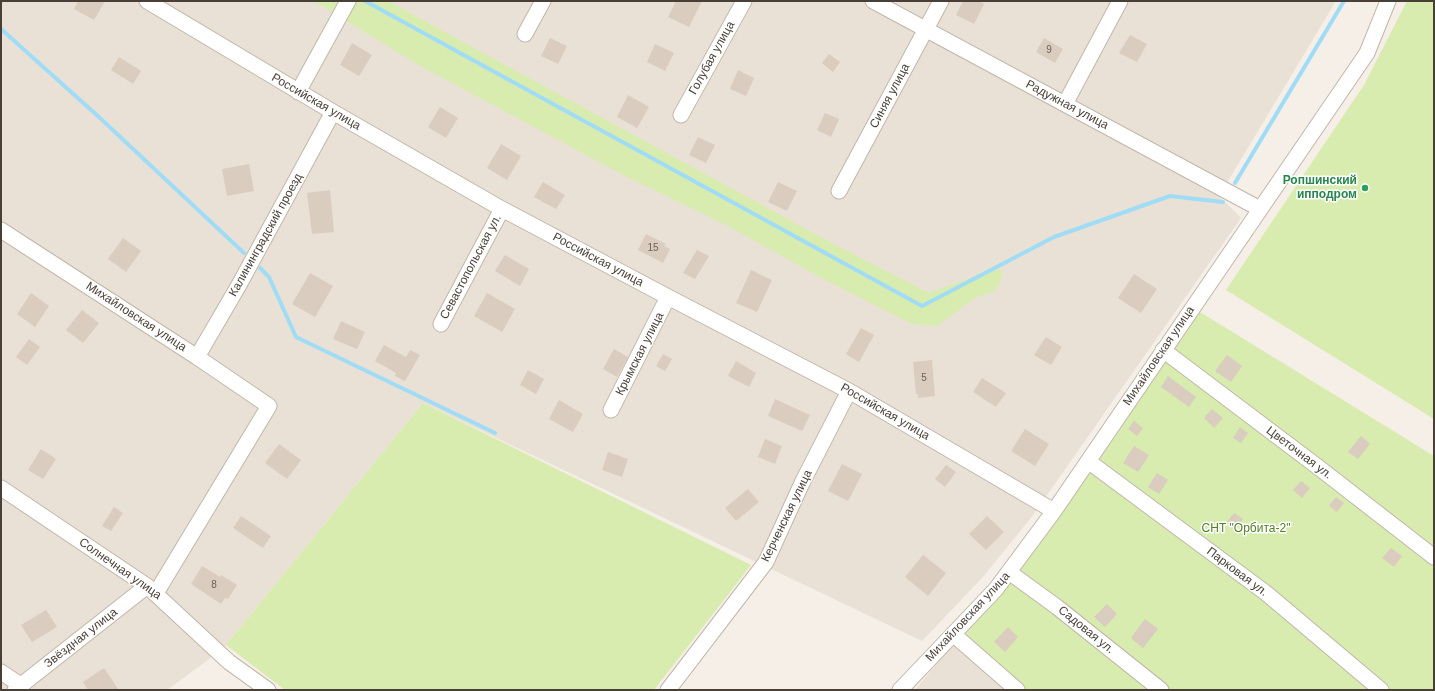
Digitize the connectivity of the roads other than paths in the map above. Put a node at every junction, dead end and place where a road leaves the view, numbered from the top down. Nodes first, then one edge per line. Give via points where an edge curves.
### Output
1 (147, 1) edge
2 (348, 1) edge
3 (543, 1) edge
4 (744, 1) edge
5 (873, 1) edge
6 (941, 1) edge
7 (1120, 1) edge
8 (1388, 1) edge
9 (926, 29) junction
10 (525, 34) dead end
11 (298, 92) junction
12 (1064, 104) junction
13 (333, 112) junction
14 (681, 115) dead end
15 (839, 191) dead end
16 (1260, 209) junction
17 (502, 210) junction
18 (1, 230) edge
19 (668, 297) junction
20 (441, 324) dead end
21 (1163, 350) junction
22 (197, 357) junction
23 (849, 391) junction
24 (611, 410) dead end
25 (1088, 461) junction
26 (1, 488) edge
27 (1054, 511) junction
28 (1434, 558) edge
29 (1009, 572) junction
30 (152, 590) junction
31 (953, 634) junction
32 (1, 672) edge
33 (18, 688) edge
34 (268, 690) edge
35 (668, 690) edge
36 (900, 690) edge
37 (1017, 690) edge
38 (1160, 690) edge
39 (1381, 690) edge

1 - 11 street, Российская улица
2 - 11 street
3 - 10 street
4 - 14 street, Голубая улица
5 - 9 street, Радужная улица
6 - 9 street, Синяя улица
7 - 12 street
8 - 16 street, Михайловская улица via 1367,53
9 - 12 street, Радужная улица
9 - 15 street, Синяя улица
11 - 13 street, Российская улица
12 - 16 street, Радужная улица
13 - 17 street, Российская улица
13 - 22 street, Калининградский проезд
16 - 21 street, Михайловская улица
17 - 19 street, Российская улица
17 - 20 street, Севастопольская ул.
18 - 22 street, Михайловская улица
19 - 23 street, Российская улица
19 - 24 street, Крымская улица
21 - 25 street, Михайловская улица
21 - 28 street, Цветочная ул.
22 - 30 street, Михайловская улица via 269,406
23 - 27 street, Российская улица
23 - 35 street, Керченская улица via 802,483 766,562
25 - 27 street, Михайловская улица
25 - 39 street, Парковая ул. via 1266,593
26 - 30 street, Солнечная улица
27 - 29 street, Михайловская улица
29 - 31 street, Михайловская улица
29 - 38 street, Садовая ул.
30 - 33 street, Звёздная улица
30 - 34 street, Солнечная улица via 230,662
31 - 36 street, Михайловская улица
31 - 37 street
32 - 33 street

